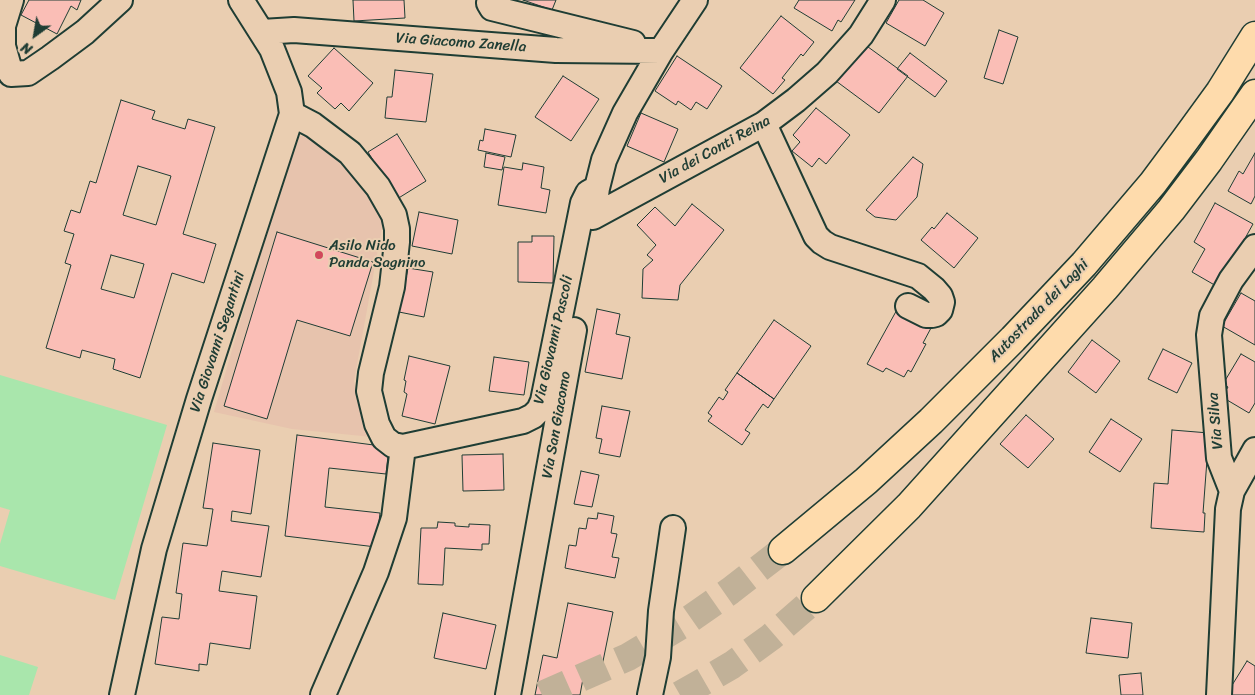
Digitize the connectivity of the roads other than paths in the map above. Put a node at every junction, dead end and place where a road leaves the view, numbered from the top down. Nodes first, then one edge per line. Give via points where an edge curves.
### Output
1 (11, 0) edge
2 (120, 0) edge
3 (242, 0) edge
4 (490, 0) edge
5 (695, 0) edge
6 (883, 0) edge
7 (262, 32) junction
8 (1255, 36) edge
9 (660, 52) junction
10 (1255, 94) edge
11 (292, 114) junction
12 (764, 124) junction
13 (596, 188) junction
14 (593, 217) junction
15 (1255, 247) edge
16 (908, 306) dead end
17 (403, 447) junction
18 (1255, 450) edge
19 (1232, 491) junction
20 (673, 528) dead end
21 (783, 550) tunnel mouth
22 (816, 598) tunnel mouth
23 (122, 695) edge
24 (323, 695) edge
25 (508, 695) edge
26 (650, 695) edge
27 (1219, 695) edge

1 - 2 street via 3,26 3,46 11,74 28,73 85,32
3 - 7 street, Via Giovanni Segantini
4 - 9 street via 492,8 615,37
5 - 9 street, Via San Giacomo
6 - 12 street, Via dei Conti Reina via 860,35 827,73
7 - 9 street, Via Giacomo Zanella via 294,30 556,50
7 - 11 street, Via Giovanni Segantini via 289,92
8 - 21 highway, Autostrada dei Laghi via 1191,132 1123,220 1050,302 931,421 866,481
9 - 13 street, Via San Giacomo via 625,113 604,160
10 - 22 highway, Autostrada dei Laghi via 1171,210 1106,288 909,506
11 - 17 street via 350,153 378,186 394,215 397,242 392,287 369,391 384,438
11 - 23 street, Via Giovanni Segantini via 162,521
12 - 14 street, Via dei Conti Reina
12 - 16 street via 816,236 830,247 918,276 934,289 942,302 940,310 932,315
13 - 14 street, Via San Giacomo
13 - 17 street, Via Giovanni Pascoli via 588,193 583,203 540,410 523,421
14 - 25 street, Via San Giacomo
15 - 19 street, Via Silva via 1231,280 1212,316 1209,335 1219,458
17 - 24 street via 394,518 376,572
18 - 19 street
19 - 27 street via 1228,509
20 - 26 street via 658,657

